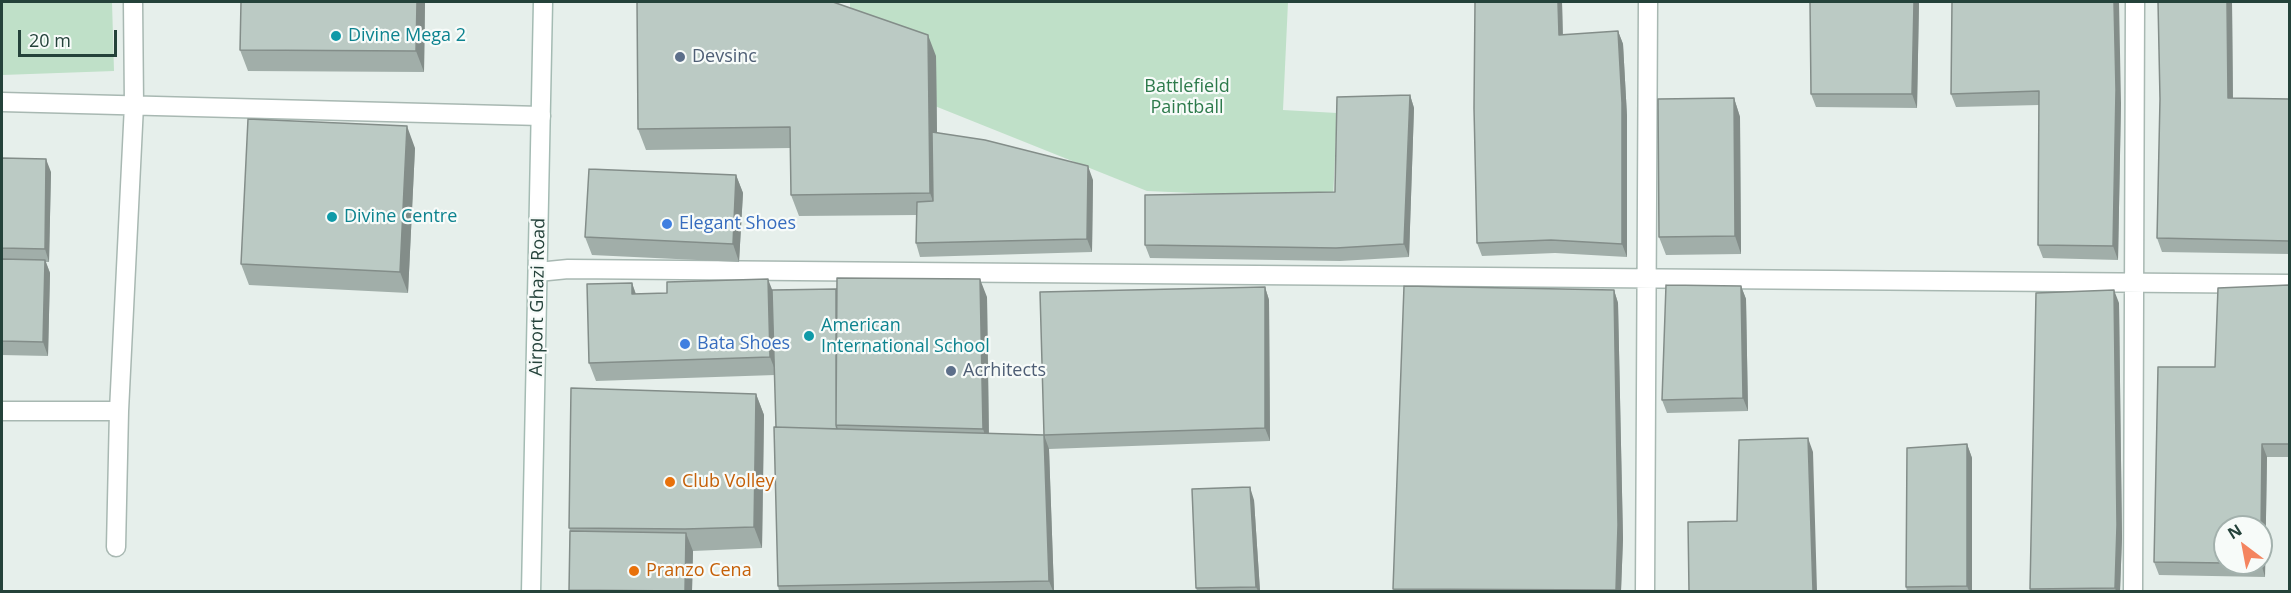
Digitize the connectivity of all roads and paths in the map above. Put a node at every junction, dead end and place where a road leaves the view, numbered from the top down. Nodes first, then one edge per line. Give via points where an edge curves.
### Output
1 (133, 2) edge
2 (543, 2) edge
3 (1648, 2) edge
4 (2135, 2) edge
5 (2, 102) edge
6 (134, 105) junction
7 (541, 116) junction
8 (538, 272) junction
9 (1646, 276) junction
10 (2134, 284) junction
11 (2289, 284) edge
12 (2, 411) edge
13 (119, 411) junction
14 (116, 547) dead end
15 (531, 591) edge
16 (1645, 591) edge
17 (2133, 591) edge

1 - 6 street
2 - 7 street, Airport Ghazi Road
3 - 9 street
4 - 10 street
5 - 6 street
6 - 7 street
6 - 13 street
7 - 8 street, Airport Ghazi Road
8 - 9 street via 568,268
8 - 15 street, Airport Ghazi Road
9 - 10 street
9 - 16 street
10 - 11 street
10 - 17 street
12 - 13 street
13 - 14 street

